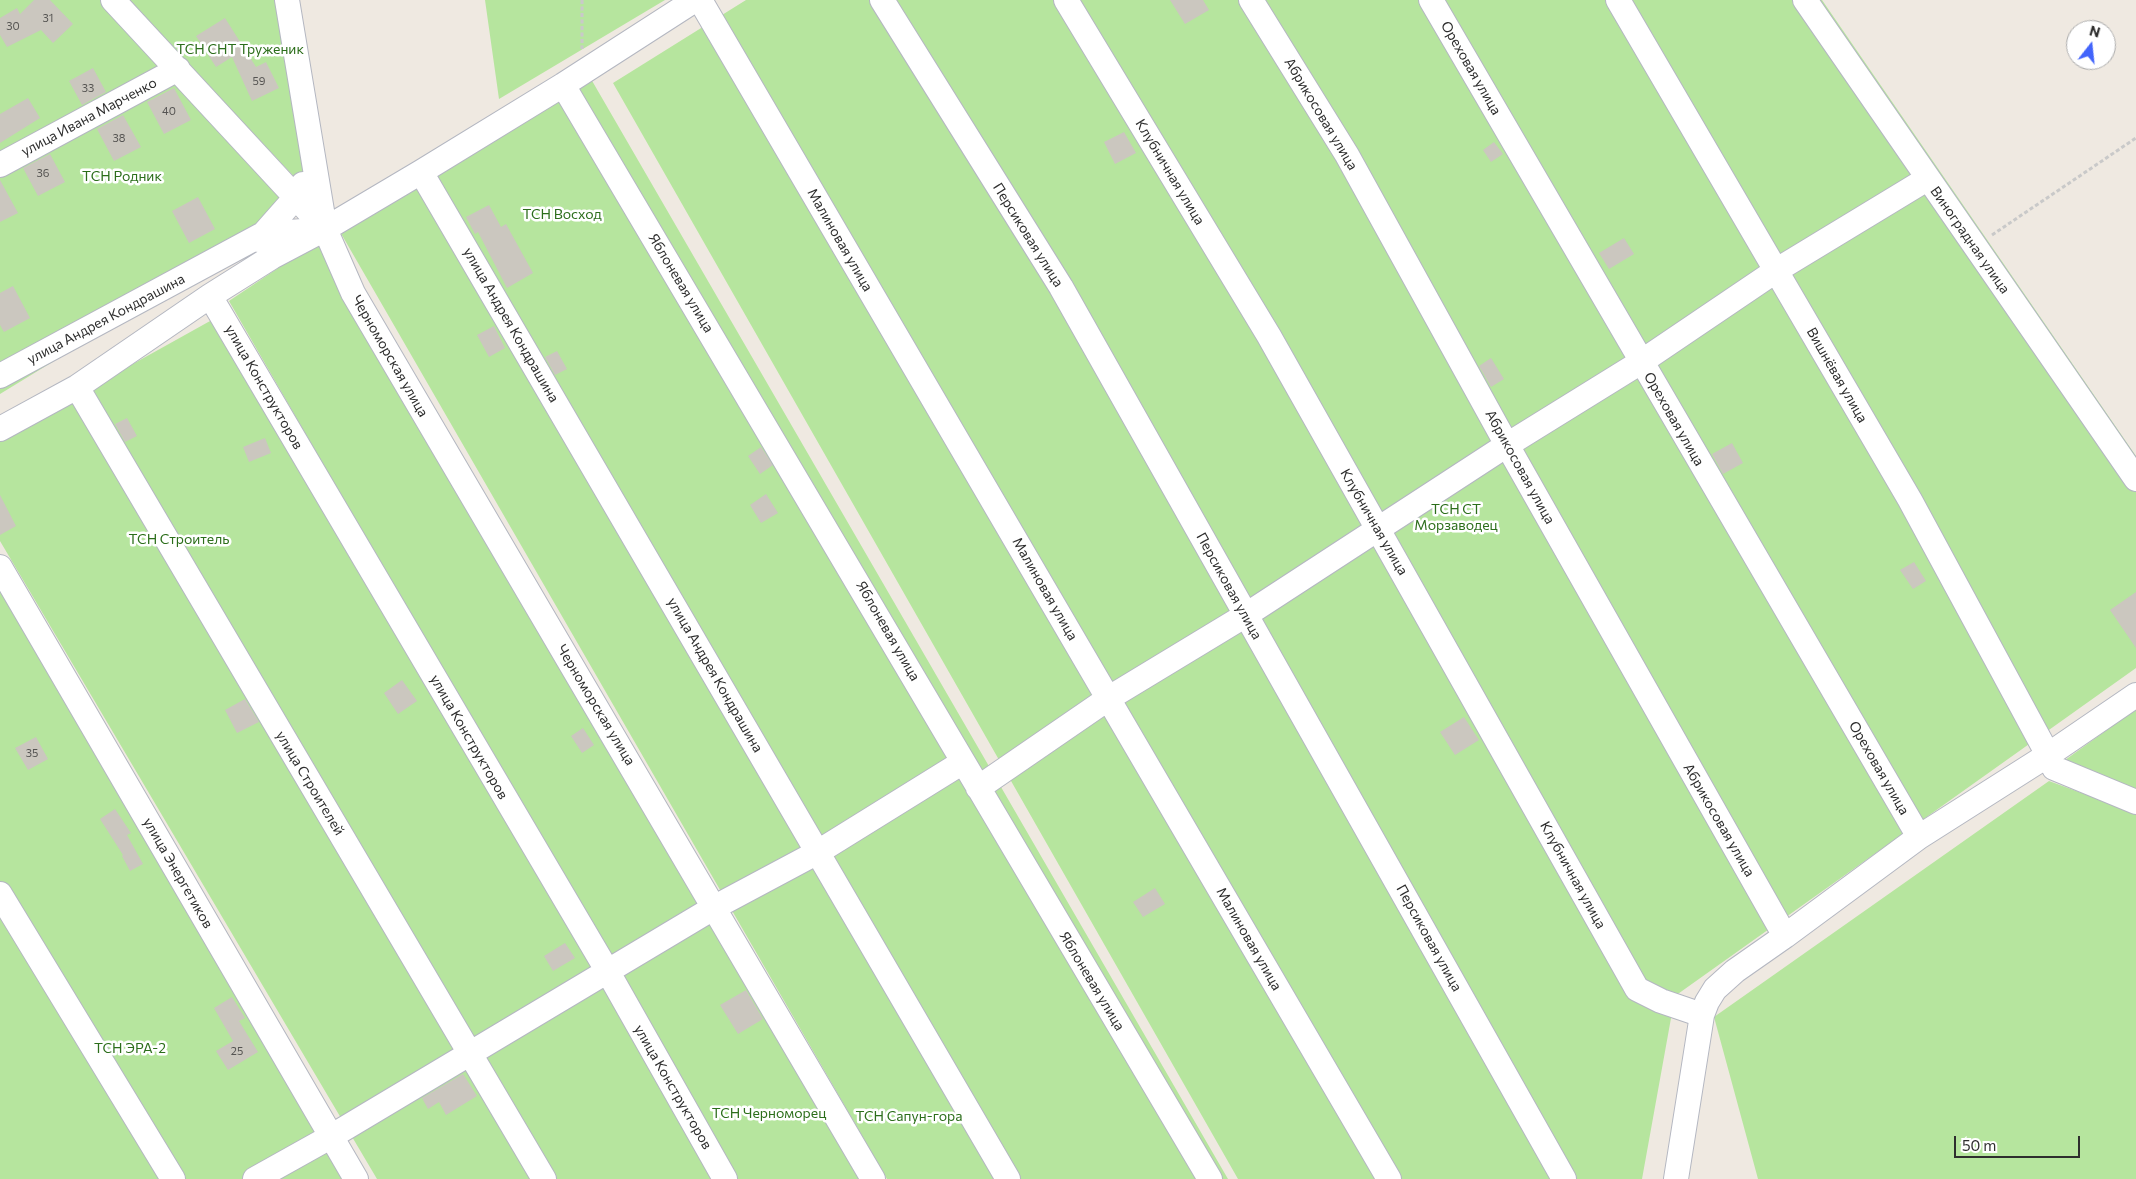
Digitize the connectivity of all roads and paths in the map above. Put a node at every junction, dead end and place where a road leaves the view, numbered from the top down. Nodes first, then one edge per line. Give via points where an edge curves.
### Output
1 (113, 0) edge
2 (286, 0) edge
3 (582, 0) edge
4 (695, 0) edge
5 (700, 0) edge
6 (882, 0) edge
7 (1066, 0) edge
8 (1251, 0) edge
9 (1431, 0) edge
10 (1618, 0) edge
11 (1805, 0) edge
12 (178, 69) junction
13 (583, 72) junction
14 (563, 85) junction
15 (2136, 138) edge
16 (314, 163) junction
17 (0, 165) edge
18 (421, 172) junction
19 (1927, 179) junction
20 (296, 197) junction
21 (325, 229) junction
22 (263, 234) junction
23 (1975, 248) junction
24 (1777, 270) junction
25 (210, 296) junction
26 (114, 315) junction
27 (1641, 362) junction
28 (0, 376) edge
29 (76, 387) junction
30 (0, 429) edge
31 (1507, 445) junction
32 (2136, 479) edge
33 (1378, 529) junction
34 (0, 567) edge
35 (1246, 615) junction
36 (2136, 695) edge
37 (1109, 698) junction
38 (963, 762) junction
39 (2051, 762) junction
40 (978, 788) junction
41 (2136, 802) edge
42 (1919, 837) junction
43 (818, 852) junction
44 (0, 894) edge
45 (715, 907) junction
46 (1785, 936) junction
47 (608, 972) junction
48 (1702, 1015) junction
49 (470, 1053) junction
50 (332, 1136) junction
51 (172, 1179) edge
52 (255, 1179) edge
53 (356, 1179) edge
54 (544, 1179) edge
55 (725, 1179) edge
56 (873, 1179) edge
57 (1008, 1179) edge
58 (1210, 1179) edge
59 (1389, 1179) edge
60 (1564, 1179) edge
61 (1676, 1179) edge

1 - 12 street
2 - 16 street
3 - 13 path
4 - 13 street
5 - 37 street, Малиновая улица
6 - 35 street, Персиковая улица via 1061,287
7 - 33 street, Клубничная улица via 1269,336
8 - 31 street, Абрикосовая улица via 1347,155
9 - 27 street, Ореховая улица
10 - 24 street, Вишнёвая улица
11 - 19 street, Виноградная улица
12 - 17 street, улица Ивана Марченко
12 - 20 street
13 - 14 street
14 - 18 street
14 - 38 street, Яблоневая улица
15 - 23 path
16 - 20 street
16 - 21 street
18 - 21 street
18 - 43 street, улица Андрея Кондрашина
19 - 23 street, Виноградная улица
19 - 24 street
20 - 21 street
20 - 22 street
21 - 22 street, улица Андрея Кондрашина
21 - 25 street
21 - 45 street, Черноморская улица via 353,293
22 - 25 street
22 - 26 street, улица Андрея Кондрашина
23 - 32 street, Виноградная улица
24 - 27 street
24 - 39 street, Вишнёвая улица via 1910,500
25 - 26 street
25 - 29 street
25 - 47 street, улица Конструкторов
26 - 28 street, улица Андрея Кондрашина
27 - 31 street
27 - 42 street, Ореховая улица
29 - 30 street
29 - 49 street, улица Строителей
31 - 33 street
31 - 46 street, Абрикосовая улица
33 - 35 street
33 - 48 street, Клубничная улица via 1637,989
34 - 50 street, улица Энергетиков
35 - 37 street
35 - 60 street, Персиковая улица
36 - 39 street
37 - 40 street
37 - 59 street, Малиновая улица
38 - 40 street, Яблоневая улица
38 - 43 street
39 - 41 street
39 - 42 street
40 - 58 street, Яблоневая улица
42 - 46 street
43 - 45 street
43 - 57 street, улица Андрея Кондрашина
44 - 51 street
45 - 47 street
45 - 56 street, Черноморская улица
46 - 48 street via 1715,989
47 - 49 street
47 - 55 street, улица Конструкторов
48 - 61 street
49 - 50 street
49 - 54 street, улица Строителей
50 - 52 street
50 - 53 street, улица Энергетиков

